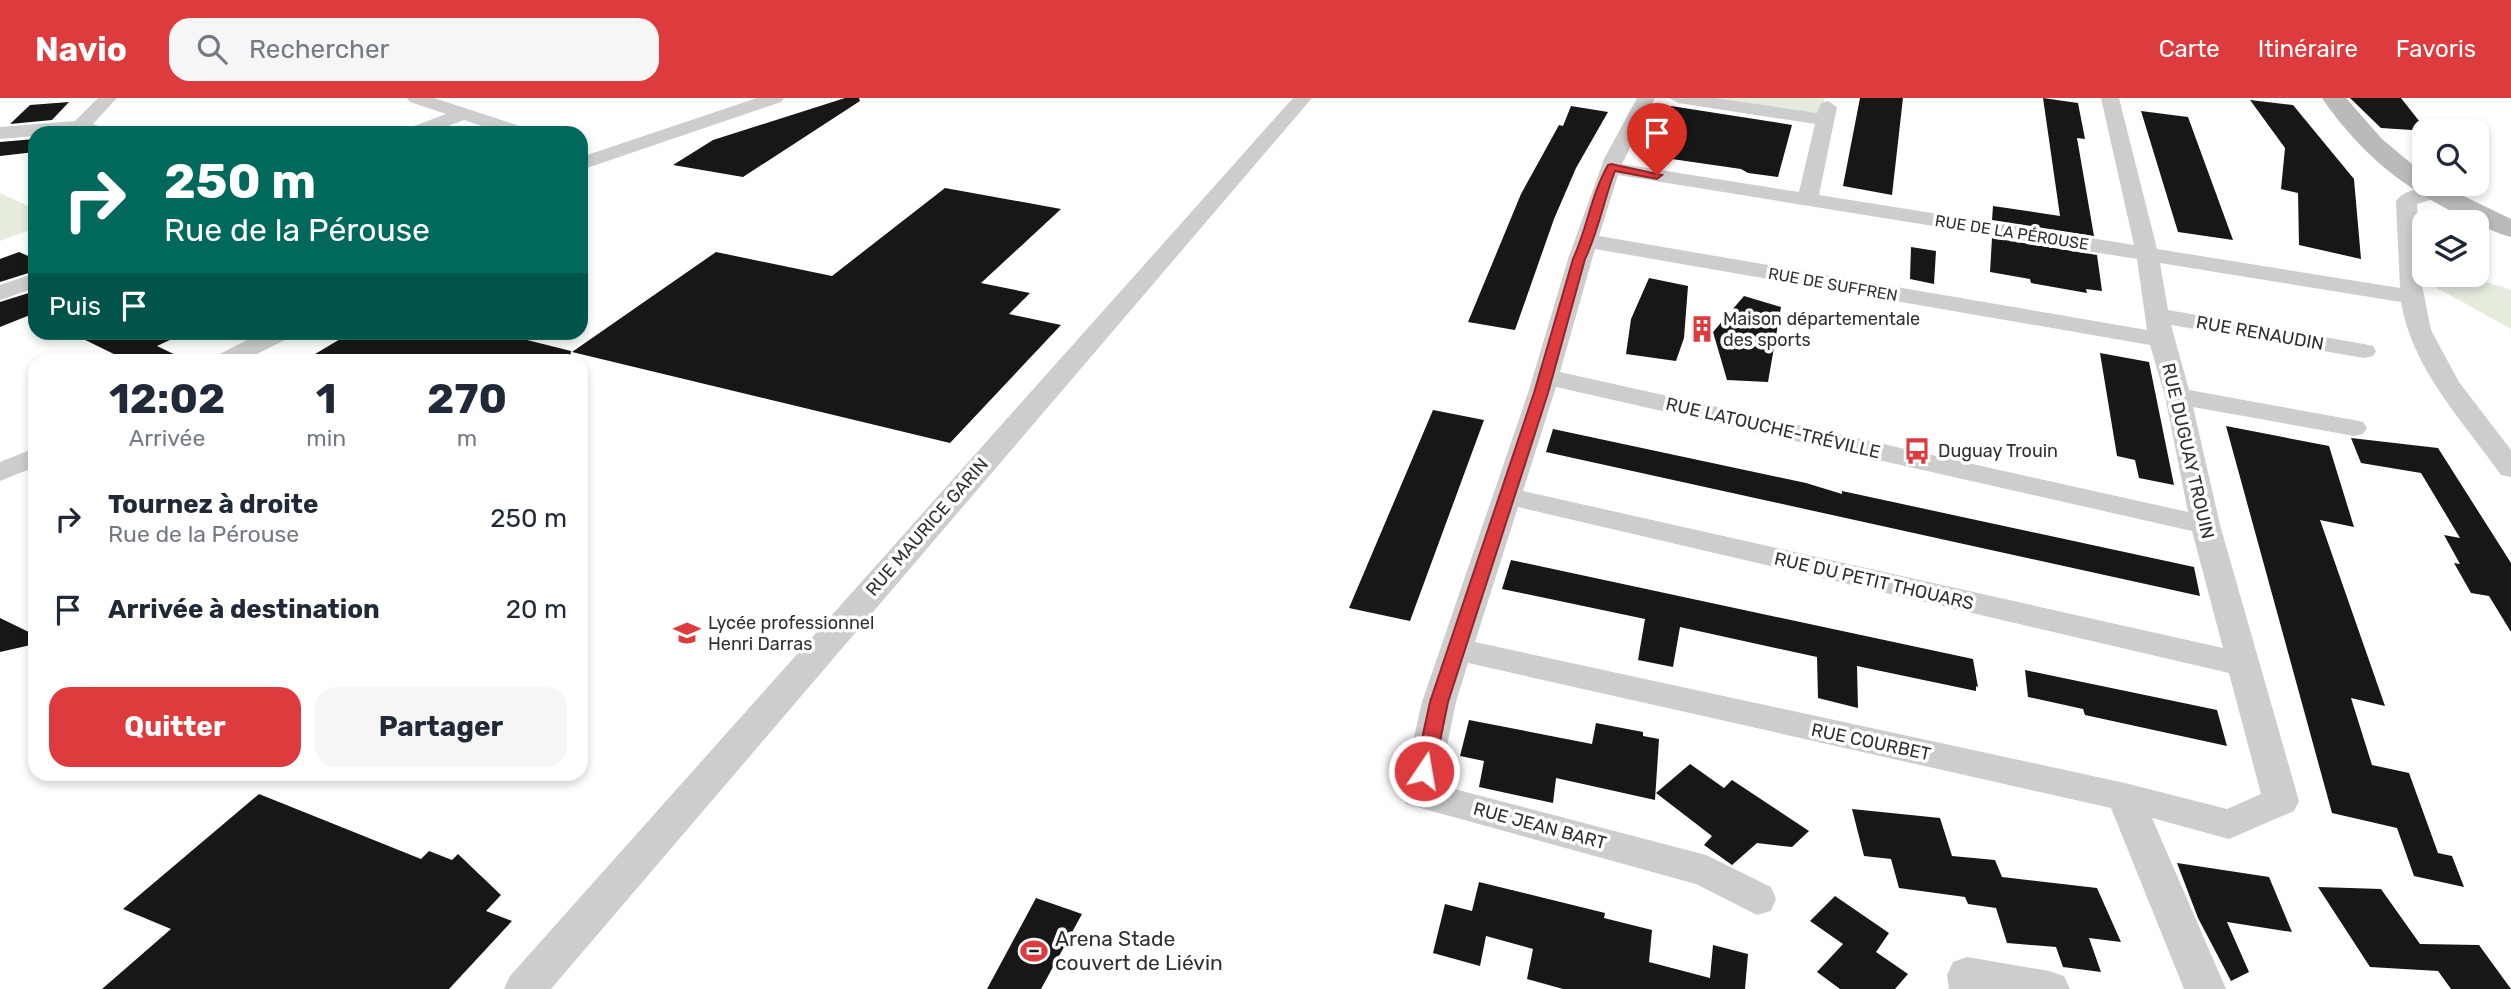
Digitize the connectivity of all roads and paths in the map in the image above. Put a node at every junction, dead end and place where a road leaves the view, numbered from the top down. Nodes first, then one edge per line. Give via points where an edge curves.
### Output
1 (108, 98) edge
2 (416, 98) edge
3 (775, 98) edge
4 (1303, 98) edge
5 (1646, 98) edge
6 (1678, 98) edge
7 (2110, 98) edge
8 (2334, 98) edge
9 (463, 114) junction
10 (82, 126) edge
11 (431, 126) edge
12 (500, 126) edge
13 (28, 131) edge
14 (0, 133) edge
15 (588, 157) edge
16 (1611, 168) junction
17 (2412, 179) edge
18 (2415, 196) edge
19 (2440, 196) edge
20 (1808, 200) junction
21 (2511, 229) edge
22 (1587, 241) junction
23 (2147, 253) junction
24 (28, 283) edge
25 (0, 293) edge
26 (2413, 297) junction
27 (2156, 315) junction
28 (266, 340) edge
29 (2161, 340) junction
30 (2364, 351) dead end
31 (239, 354) edge
32 (1546, 377) junction
33 (2178, 396) junction
34 (2354, 428) dead end
35 (28, 459) edge
36 (2511, 469) edge
37 (0, 473) edge
38 (1508, 496) junction
39 (2205, 525) junction
40 (1457, 649) junction
41 (2241, 664) junction
42 (2125, 797) junction
43 (2281, 801) joint
44 (1757, 899) dead end
45 (525, 989) edge
46 (1970, 989) edge
47 (2049, 989) edge
48 (2205, 989) edge

1 - 10 street
2 - 9 street
3 - 15 street
4 - 45 street, RUE MAURICE GARIN
5 - 16 street, RUE JEAN BART
6 - 20 street via 1827,113
7 - 23 street, RUE DUGUAY TROUIN
8 - 17 main road via 2374,148
9 - 11 street
9 - 12 street
13 - 14 street
16 - 20 street, RUE DE LA PÉROUSE
16 - 22 street, RUE JEAN BART
18 - 26 street via 2406,201
19 - 21 main road
20 - 23 street, RUE DE LA PÉROUSE
22 - 29 street, RUE DE SUFFREN
22 - 32 street, RUE JEAN BART
23 - 26 street, RUE DE LA PÉROUSE
23 - 27 street, RUE DUGUAY TROUIN
24 - 25 street
26 - 36 street via 2419,330 2437,366
27 - 29 street, RUE DUGUAY TROUIN
27 - 30 street, RUE RENAUDIN
28 - 31 street
29 - 33 street, RUE DUGUAY TROUIN
32 - 38 street, RUE JEAN BART
32 - 39 street, RUE LATOUCHE-TRÉVILLE
33 - 34 street
33 - 39 street, RUE DUGUAY TROUIN
35 - 37 street
38 - 40 street, RUE JEAN BART
38 - 41 street, RUE DU PETIT THOUARS
39 - 41 street, RUE DUGUAY TROUIN
40 - 42 street, RUE COURBET
40 - 44 street, RUE JEAN BART via 1439,702 1419,794 1706,871
41 - 43 street, RUE DUGUAY TROUIN
42 - 43 street, RUE COURBET via 2230,824
42 - 48 street
46 - 47 street via 1967,975

